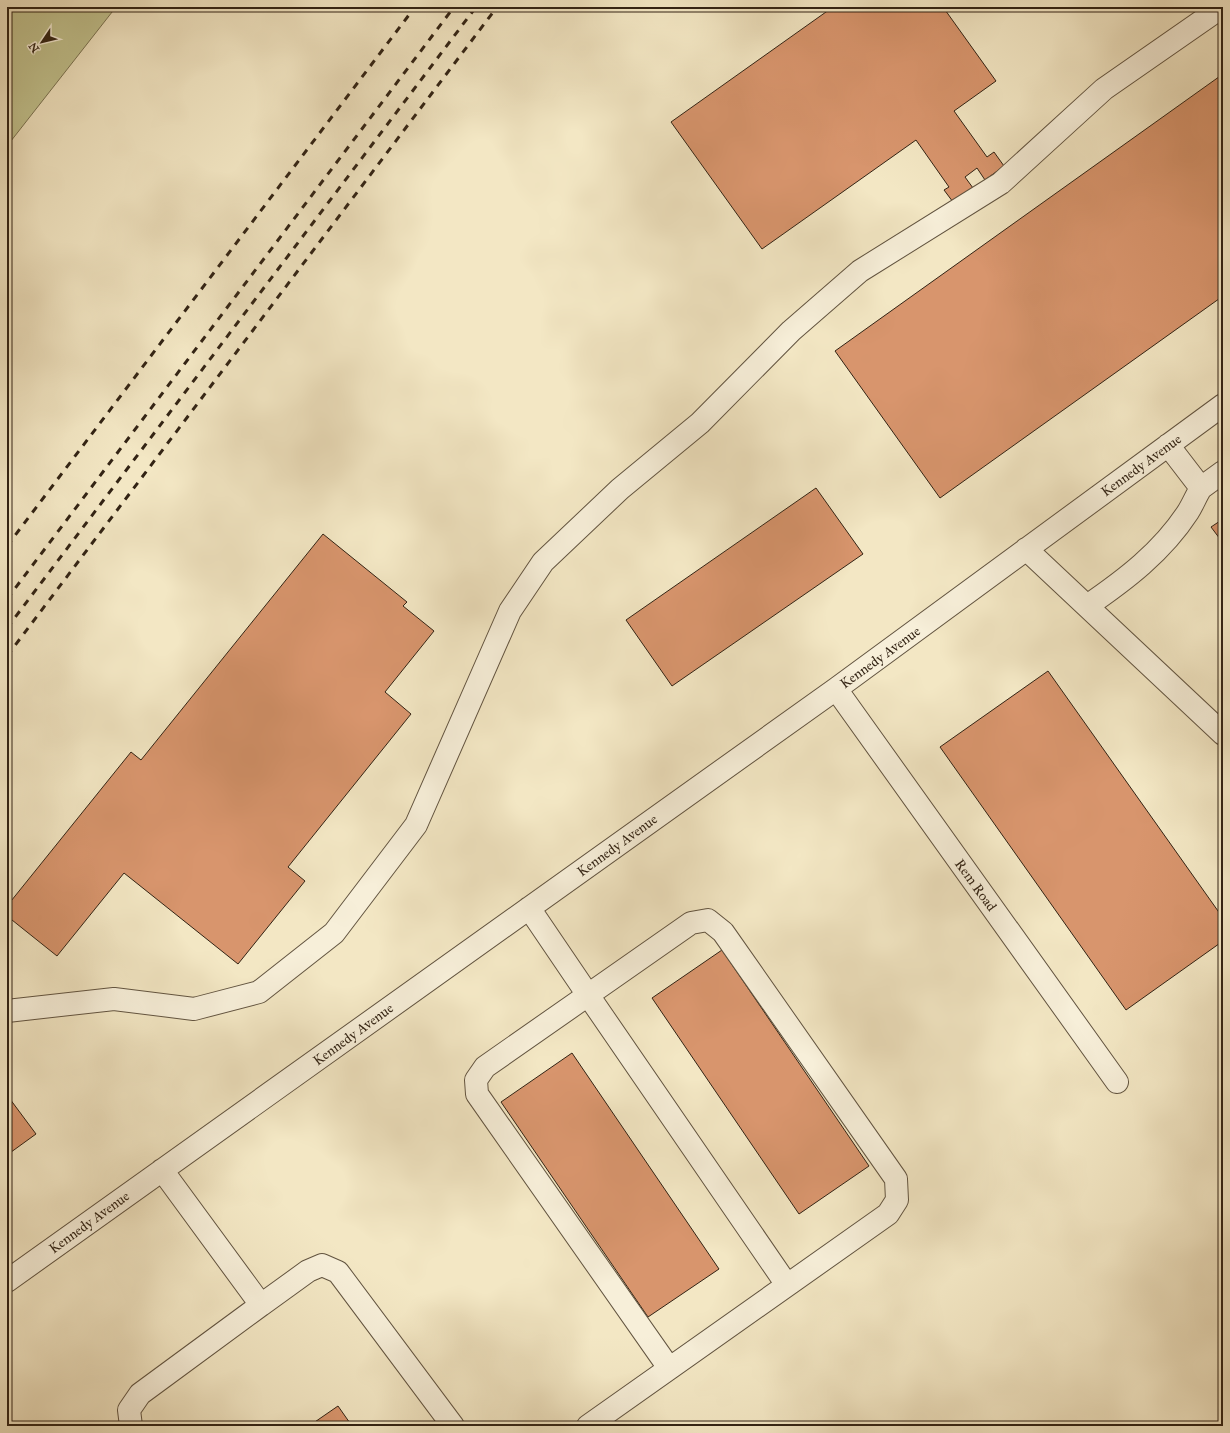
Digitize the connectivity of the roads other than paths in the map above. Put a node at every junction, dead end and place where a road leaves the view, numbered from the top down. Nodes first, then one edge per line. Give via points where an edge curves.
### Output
1 (1222, 7) edge
2 (1223, 405) edge
3 (1168, 445) junction
4 (1223, 472) edge
5 (1201, 488) junction
6 (1026, 549) junction
7 (1087, 606) junction
8 (836, 689) junction
9 (1223, 734) edge
10 (529, 908) junction
11 (588, 995) junction
12 (7, 1011) edge
13 (1117, 1082) dead end
14 (162, 1170) junction
15 (7, 1281) edge
16 (787, 1285) junction
17 (261, 1306) junction
18 (670, 1368) junction
19 (131, 1426) edge
20 (453, 1426) edge
21 (588, 1426) edge

1 - 12 street via 1104,89 1002,183 860,271 791,331 700,423 620,489 543,562 510,611 416,825 334,934 258,992 194,1009 114,999
2 - 3 street, Kennedy Avenue
3 - 5 street
3 - 6 street, Kennedy Avenue
4 - 5 street
5 - 7 street via 1188,512 1148,559 1122,582
6 - 7 street
6 - 8 street, Kennedy Avenue
7 - 9 street
8 - 10 street, Kennedy Avenue
8 - 13 street, Rem Road
10 - 11 street
10 - 14 street, Kennedy Avenue
11 - 16 street
11 - 16 street via 691,923 708,920 723,932 896,1179 897,1200 888,1214
11 - 18 street via 485,1067 476,1080 477,1094
14 - 15 street, Kennedy Avenue
14 - 17 street
16 - 18 street
17 - 19 street via 140,1394 129,1410
17 - 20 street via 308,1271 322,1265 338,1272
18 - 21 street

